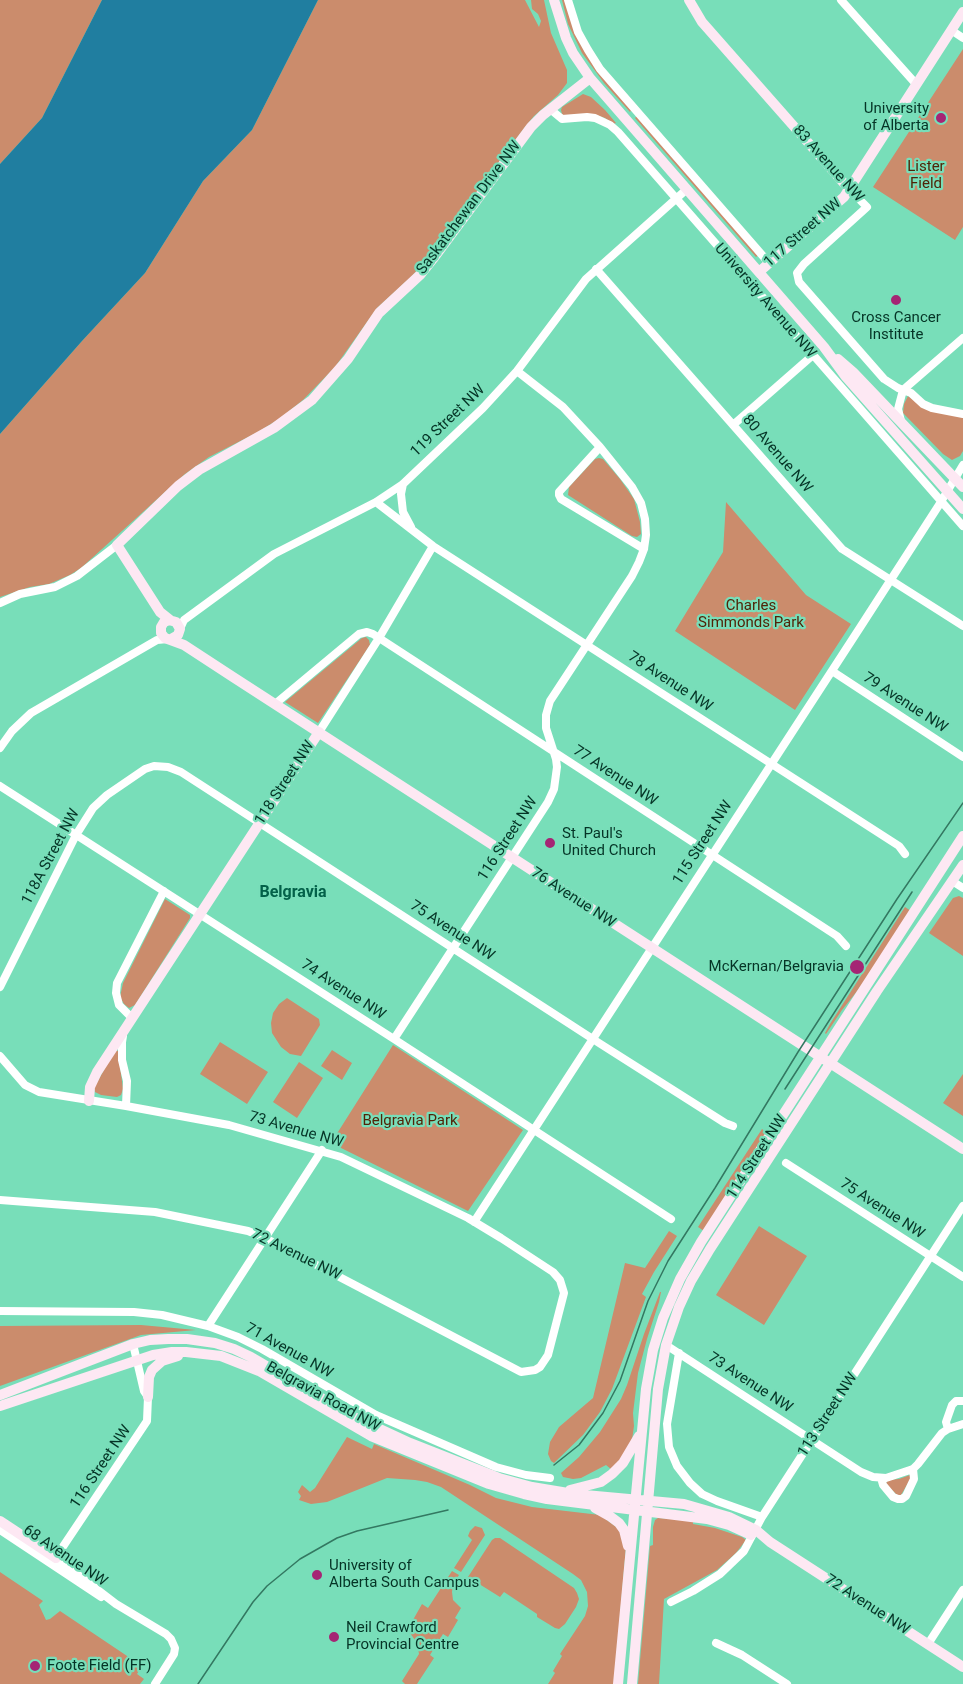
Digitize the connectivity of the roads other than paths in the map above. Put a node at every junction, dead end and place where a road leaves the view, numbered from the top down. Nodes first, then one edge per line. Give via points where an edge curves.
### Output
1 (554, 0) edge
2 (568, 0) edge
3 (689, 0) edge
4 (841, 0) edge
5 (963, 12) edge
6 (951, 30) junction
7 (963, 38) edge
8 (590, 78) junction
9 (916, 84) junction
10 (550, 109) junction
11 (637, 111) junction
12 (626, 120) junction
13 (687, 189) junction
14 (849, 189) junction
15 (676, 199) junction
16 (769, 263) junction
17 (596, 269) junction
18 (759, 272) junction
19 (963, 338) edge
20 (824, 347) junction
21 (813, 355) junction
22 (517, 371) junction
23 (903, 390) junction
24 (963, 414) edge
25 (901, 422) junction
26 (733, 425) junction
27 (895, 433) junction
28 (600, 447) junction
29 (963, 465) edge
30 (960, 481) edge
31 (403, 484) junction
32 (944, 497) junction
33 (963, 500) edge
34 (376, 502) junction
35 (963, 509) edge
36 (963, 526) edge
37 (418, 535) junction
38 (117, 544) junction
39 (433, 546) junction
40 (644, 549) junction
41 (890, 580) junction
42 (0, 603) edge
43 (963, 626) edge
44 (171, 630) junction
45 (380, 638) junction
46 (587, 644) junction
47 (832, 671) junction
48 (275, 704) junction
49 (319, 732) junction
50 (0, 748) edge
51 (554, 753) junction
52 (963, 757) edge
53 (771, 764) junction
54 (154, 766) joint
55 (0, 786) edge
56 (259, 823) junction
57 (76, 835) junction
58 (963, 836) edge
59 (904, 854) dead end
60 (712, 855) junction
61 (512, 858) junction
62 (963, 865) edge
63 (952, 881) junction
64 (963, 888) edge
65 (164, 891) junction
66 (200, 914) junction
67 (846, 946) dead end
68 (454, 948) junction
69 (652, 949) junction
70 (0, 987) edge
71 (129, 1023) junction
72 (394, 1039) junction
73 (594, 1039) junction
74 (0, 1056) edge
75 (825, 1061) junction
76 (89, 1101) junction
77 (126, 1106) junction
78 (733, 1126) dead end
79 (534, 1129) junction
80 (963, 1149) edge
81 (322, 1150) junction
82 (786, 1163) dead end
83 (0, 1200) edge
84 (963, 1206) edge
85 (670, 1219) dead end
86 (474, 1222) junction
87 (266, 1238) junction
88 (931, 1256) junction
89 (963, 1277) edge
90 (0, 1311) edge
91 (208, 1326) junction
92 (133, 1344) junction
93 (666, 1345) junction
94 (186, 1352) junction
95 (679, 1353) junction
96 (136, 1360) junction
97 (535, 1370) joint
98 (0, 1395) edge
99 (148, 1397) junction
100 (963, 1401) edge
101 (0, 1406) edge
102 (963, 1424) edge
103 (948, 1429) junction
104 (641, 1433) junction
105 (812, 1440) junction
106 (913, 1469) junction
107 (550, 1478) dead end
108 (881, 1478) junction
109 (564, 1491) junction
110 (635, 1499) junction
111 (649, 1500) junction
112 (584, 1502) junction
113 (706, 1509) junction
114 (647, 1512) junction
115 (634, 1515) junction
116 (762, 1517) junction
117 (0, 1521) edge
118 (0, 1530) edge
119 (754, 1533) junction
120 (54, 1560) junction
121 (629, 1562) junction
122 (963, 1590) edge
123 (671, 1602) dead end
124 (716, 1643) dead end
125 (928, 1644) junction
126 (963, 1667) edge
127 (155, 1684) edge
128 (618, 1684) edge
129 (632, 1684) edge
130 (787, 1684) edge

1 - 8 main road via 566,38
2 - 11 street, University Avenue NW via 588,50
3 - 14 main road, 83 Avenue NW via 702,22
4 - 9 street
5 - 6 main road, 117 Street NW
6 - 7 street
6 - 9 main road, 117 Street NW
8 - 10 main road, Saskatchewan Drive NW
8 - 12 main road, University Avenue NW
9 - 14 main road, 117 Street NW
10 - 15 street, University Avenue NW via 562,119 596,118 610,125
10 - 38 main road, Saskatchewan Drive NW via 531,127 434,259 380,313 318,393 290,418 199,470
11 - 12 street
11 - 16 street, University Avenue NW
12 - 13 main road, University Avenue NW
13 - 15 street, 119 Street NW
13 - 18 main road, University Avenue NW
14 - 16 main road, 117 Street NW
14 - 23 street, 83 Avenue NW via 867,207 804,264 797,277 884,379
15 - 17 street, 119 Street NW
15 - 21 street, University Avenue NW
16 - 18 main road, 117 Street NW
17 - 22 street, 119 Street NW
17 - 26 street, 80 Avenue NW
18 - 20 main road, University Avenue NW
19 - 23 street
20 - 25 main road, University Avenue NW
20 - 27 main road, University Avenue NW
21 - 26 street
21 - 32 street, University Avenue NW
22 - 28 street via 557,402
22 - 31 street, 119 Street NW
23 - 24 street via 932,408
23 - 25 street via 898,409
25 - 30 main road, University Avenue NW
26 - 41 street, 80 Avenue NW via 842,549
27 - 30 main road via 913,445 943,476
27 - 32 main road, University Avenue NW
28 - 40 street via 637,495 645,519
28 - 40 street via 559,495
29 - 30 street, 115 Street NW
30 - 32 street, 115 Street NW
31 - 34 street, 119 Street NW
31 - 37 street, 78 Avenue NW via 404,513
32 - 33 main road via 952,493
32 - 35 main road, University Avenue NW
32 - 36 street, University Avenue NW
32 - 41 street, 115 Street NW
34 - 37 street, 78 Avenue NW
34 - 44 street, 119 Street NW via 274,554
37 - 39 street, 78 Avenue NW
38 - 42 street, Saskatchewan Drive NW via 77,576 55,587 20,594
38 - 44 main road, 76 Avenue NW
39 - 45 street, 118 Street NW
39 - 46 street, 78 Avenue NW
40 - 46 street, 116 Street NW via 632,576
41 - 43 street, 80 Avenue NW
41 - 47 street, 115 Street NW
44 - 48 main road, 76 Avenue NW via 184,645
44 - 50 street, 119 Street NW via 32,713
45 - 48 street, 77 Avenue NW via 367,632 359,634
45 - 49 street, 118 Street NW
45 - 51 street, 77 Avenue NW
46 - 51 street, 116 Street NW via 547,708 546,728
46 - 53 street, 78 Avenue NW
47 - 52 street, 79 Avenue NW
47 - 53 street, 115 Street NW
48 - 49 main road, 76 Avenue NW
49 - 56 main road, 118 Street NW
49 - 61 main road, 76 Avenue NW
51 - 60 street, 77 Avenue NW
51 - 61 street, 116 Street NW via 556,774 551,796
53 - 59 street, 78 Avenue NW via 899,846
53 - 60 street, 115 Street NW
54 - 56 street, 75 Avenue NW via 181,772
54 - 57 street, 118A Street NW via 100,800
55 - 57 street, 74 Avenue NW
56 - 66 main road, 118 Street NW
56 - 68 street, 75 Avenue NW
57 - 65 street, 74 Avenue NW
57 - 70 street, 118A Street NW
58 - 75 main road, 114 Street NW
60 - 67 street, 77 Avenue NW via 837,936
60 - 69 street, 115 Street NW
61 - 68 street, 116 Street NW
61 - 69 main road, 76 Avenue NW
62 - 63 main road, 114 Street NW
63 - 64 street
63 - 75 main road, 114 Street NW
65 - 66 street, 74 Avenue NW
65 - 71 street via 117,983 119,1005
66 - 71 main road, 118 Street NW
66 - 72 street, 74 Avenue NW
68 - 72 street, 116 Street NW
68 - 73 street, 75 Avenue NW
69 - 73 street, 115 Street NW
69 - 75 main road, 76 Avenue NW
71 - 76 main road, 118 Street NW via 96,1071
71 - 77 street, 118 Street NW via 122,1042
72 - 79 street, 74 Avenue NW
73 - 78 street, 75 Avenue NW
73 - 79 street, 115 Street NW
74 - 76 street, 73 Avenue NW via 18,1079 32,1089
75 - 80 main road, 76 Avenue NW
75 - 93 main road, 114 Street NW via 696,1272
75 - 104 main road, 114 Street NW via 701,1242 680,1280 653,1350
76 - 77 street, 73 Avenue NW
77 - 81 street, 73 Avenue NW via 229,1125
79 - 85 street, 74 Avenue NW
79 - 86 street, 115 Street NW
81 - 86 street, 73 Avenue NW
81 - 87 street
82 - 88 street, 75 Avenue NW
83 - 87 street, 72 Avenue NW via 155,1212
84 - 88 street, 113 Street NW
86 - 97 street, 73 Avenue NW via 560,1280 563,1298 548,1356
87 - 91 street
87 - 97 street, 72 Avenue NW via 521,1372
88 - 89 street, 75 Avenue NW
88 - 105 street, 113 Street NW
90 - 91 street, 71 Avenue NW via 134,1312
91 - 107 street, 71 Avenue NW via 262,1349 376,1414 496,1467
92 - 96 street, 116 Street NW
92 - 98 main road, Belgravia Road NW
92 - 109 main road, Belgravia Road NW via 187,1339 234,1349 354,1417 410,1443 513,1483
93 - 95 street, 73 Avenue NW
93 - 111 main road, 114 Street NW via 658,1389
94 - 96 main road, Belgravia Road NW
94 - 99 main road via 162,1361 152,1370
94 - 112 main road, Belgravia Road NW via 221,1356 259,1371 370,1436 489,1484 536,1497
95 - 105 street, 73 Avenue NW
95 - 116 street via 667,1424 674,1461 702,1494
96 - 99 street, 116 Street NW
96 - 101 main road, Belgravia Road NW
99 - 120 street, 116 Street NW via 147,1421
100 - 103 street, 73 Avenue NW via 952,1405 946,1422
102 - 103 street, 73 Avenue NW
103 - 106 street, 73 Avenue NW
104 - 109 main road via 612,1474 600,1482
104 - 110 main road, 114 Street NW
105 - 108 street, 73 Avenue NW via 861,1472
105 - 116 street, 113 Street NW
106 - 108 street
106 - 108 street, 73 Avenue NW via 914,1479 902,1499 893,1497
109 - 110 main road, Belgravia Road NW
110 - 111 main road, Belgravia Road NW
110 - 115 main road, 114 Street NW
111 - 113 main road, 72 Avenue NW
111 - 114 main road, 114 Street NW
112 - 115 main road, Belgravia Road NW
112 - 121 main road via 619,1523 627,1540
113 - 114 main road
113 - 119 main road, 72 Avenue NW via 729,1517
114 - 115 main road, Belgravia Road NW
114 - 119 main road, 72 Avenue NW via 707,1519
114 - 129 main road
115 - 121 main road
116 - 119 street, 113 Street NW
117 - 120 main road
118 - 120 street, 68 Avenue NW
119 - 123 street, 113 Street NW via 744,1551 720,1574
119 - 125 main road, 72 Avenue NW
120 - 127 street, 68 Avenue NW via 173,1642 172,1660
121 - 128 main road
122 - 125 street
124 - 130 street
125 - 126 main road, 72 Avenue NW

